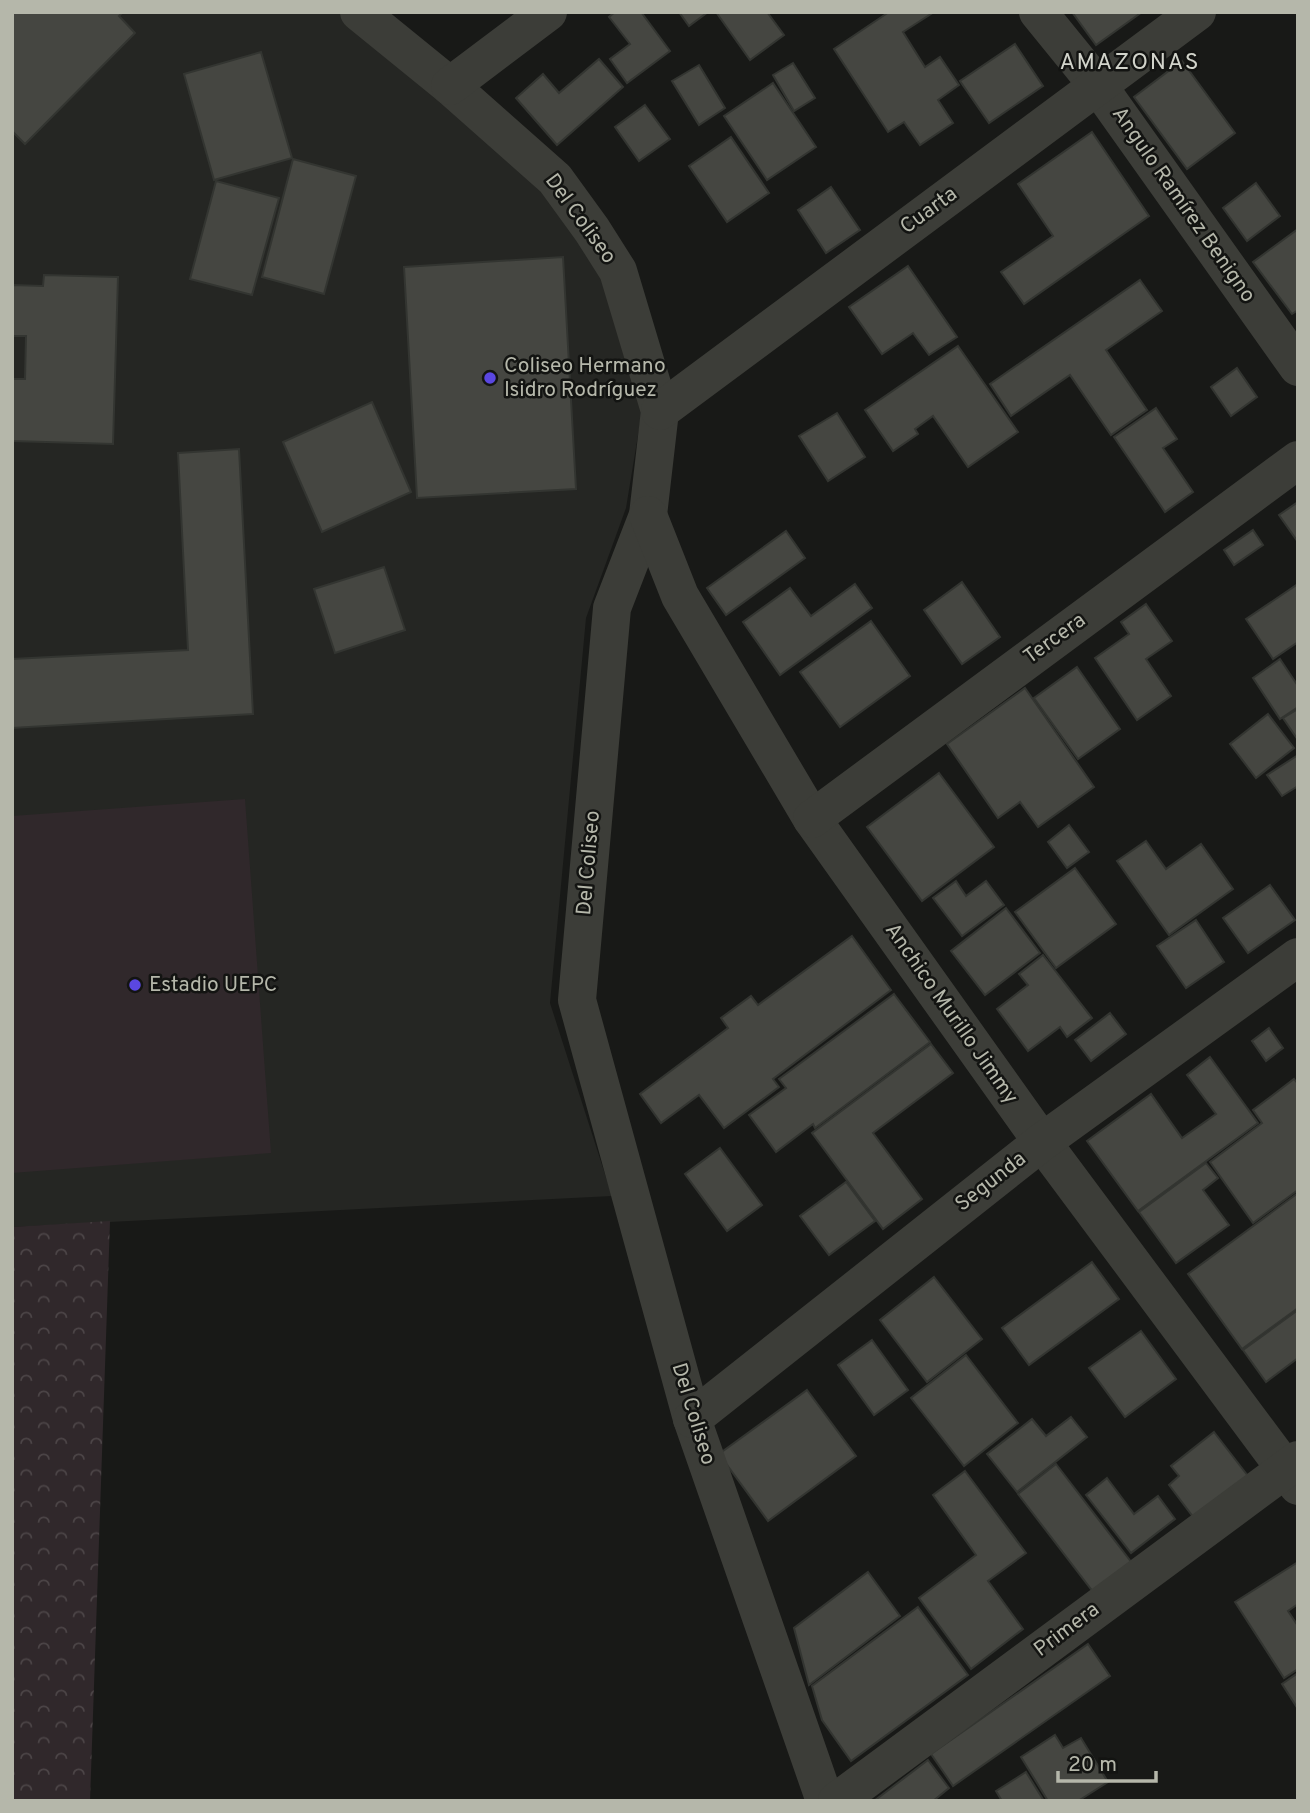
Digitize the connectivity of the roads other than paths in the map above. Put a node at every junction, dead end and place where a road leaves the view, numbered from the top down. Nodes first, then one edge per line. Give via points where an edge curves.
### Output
1 (359, 12) edge
2 (548, 12) edge
3 (1038, 12) edge
4 (1197, 12) edge
5 (450, 86) junction
6 (1099, 87) junction
7 (1298, 367) edge
8 (660, 411) junction
9 (1298, 460) edge
10 (648, 515) junction
11 (812, 819) junction
12 (1298, 957) edge
13 (1042, 1142) junction
14 (692, 1419) junction
15 (1294, 1471) edge
16 (825, 1801) edge
17 (837, 1801) edge

1 - 5 street, Del Coliseo
2 - 5 street
3 - 6 street, Angulo Ramírez Benigno
4 - 6 street, Cuarta
5 - 8 street, Del Coliseo via 555,179 593,230 618,271
6 - 7 street, Angulo Ramírez Benigno
6 - 8 street, Cuarta
8 - 10 street, Del Coliseo
9 - 11 street, Tercera
10 - 11 street, Anchico Murillo Jimmy via 680,596
10 - 14 street, Del Coliseo via 612,608 577,1000
11 - 13 street, Anchico Murillo Jimmy
12 - 13 street, Segunda
13 - 14 street, Segunda
13 - 15 street, Anchico Murillo Jimmy
14 - 16 street, Del Coliseo
15 - 17 street, Primera

